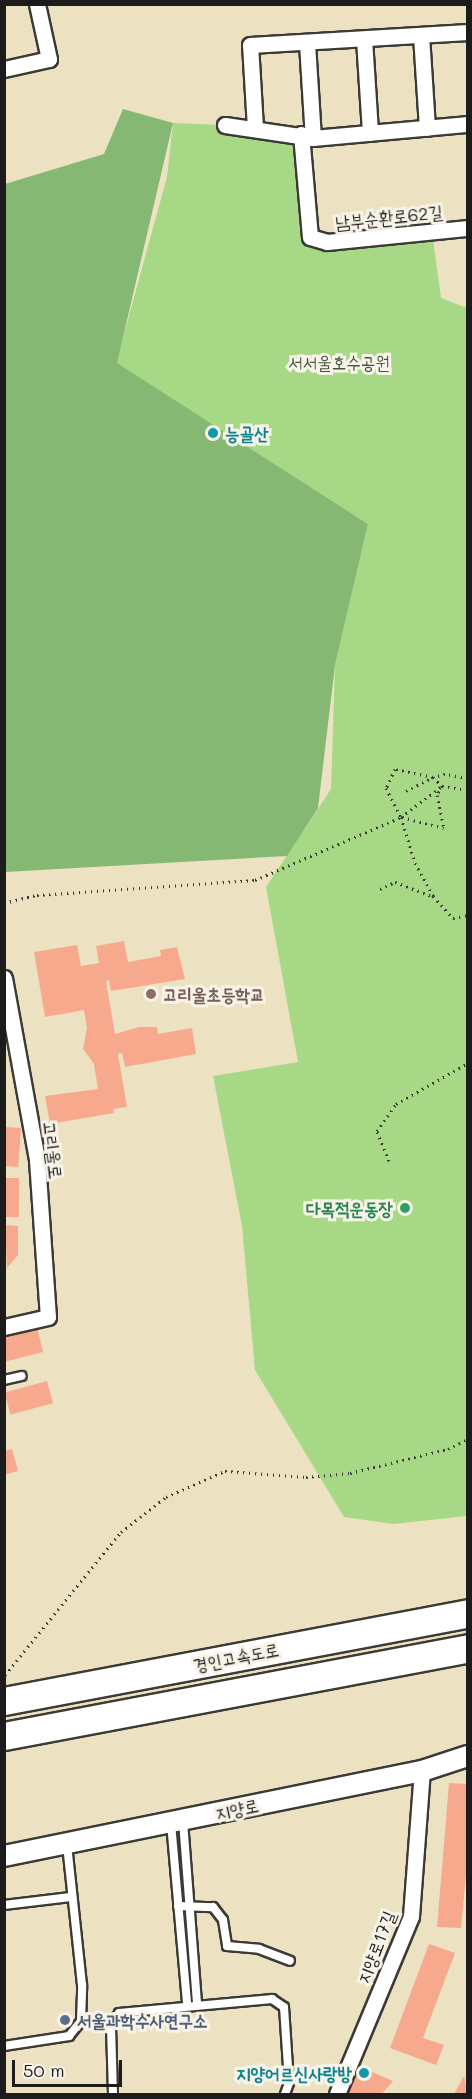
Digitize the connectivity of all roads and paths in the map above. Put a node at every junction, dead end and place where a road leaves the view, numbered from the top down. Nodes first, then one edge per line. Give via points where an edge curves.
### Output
1 (37, 4) edge
2 (468, 32) edge
3 (421, 35) junction
4 (364, 39) junction
5 (307, 43) junction
6 (4, 69) edge
7 (468, 113) edge
8 (468, 124) edge
9 (225, 125) dead end
10 (447, 126) junction
11 (255, 128) junction
12 (427, 128) junction
13 (370, 133) junction
14 (307, 136) junction
15 (468, 228) edge
16 (433, 777) junction
17 (468, 778) edge
18 (442, 786) junction
19 (468, 790) edge
20 (406, 791) dead end
21 (401, 817) junction
22 (380, 889) dead end
23 (433, 896) junction
24 (4, 903) edge
25 (468, 915) edge
26 (4, 978) edge
27 (9, 1036) edge
28 (468, 1063) edge
29 (389, 1161) dead end
30 (4, 1327) edge
31 (22, 1376) dead end
32 (4, 1380) edge
33 (468, 1439) edge
34 (468, 1613) edge
35 (468, 1648) edge
36 (5, 1675) edge
37 (4, 1701) edge
38 (4, 1736) edge
39 (468, 1756) edge
40 (422, 1771) junction
41 (177, 1822) junction
42 (66, 1844) junction
43 (4, 1856) edge
44 (71, 1897) junction
45 (4, 1905) edge
46 (190, 1905) junction
47 (178, 1906) junction
48 (290, 1961) dead end
49 (197, 2003) junction
50 (187, 2004) junction
51 (4, 2046) edge
52 (113, 2094) edge
53 (285, 2094) edge
54 (337, 2094) edge

1 - 6 street via 49,59
2 - 3 street
3 - 4 street
3 - 12 street
4 - 5 street
4 - 13 street
5 - 11 street via 250,45
5 - 14 street
7 - 10 street
8 - 10 street
9 - 11 street
10 - 12 street
11 - 14 street
12 - 13 street
13 - 14 street
14 - 15 street, 남부순환로62길 via 310,237 327,242
16 - 17 path via 445,774
16 - 18 path
16 - 20 path
16 - 21 path via 395,769 386,788
18 - 19 path
18 - 21 path
18 - 21 path via 437,795 444,828
21 - 23 path via 416,863
21 - 24 path via 255,880 37,895
22 - 23 path via 395,882
23 - 25 path via 453,918
26 - 27 street, 고리울로
27 - 30 street, 고리울로 via 37,1160 48,1317
28 - 29 path via 396,1104 377,1131
31 - 32 lane
33 - 36 path via 447,1449 350,1473 306,1477 225,1471 166,1497 121,1532
34 - 37 highway, 경인고속도로
35 - 38 highway, 경인고속도로
39 - 40 street, 지양로
40 - 41 street, 지양로
40 - 54 street, 지양로17길 via 411,1916
41 - 42 street, 지양로
41 - 46 lane
41 - 47 lane
42 - 43 street, 지양로
42 - 44 lane
44 - 45 lane
44 - 51 lane via 82,1985 81,2021 69,2036
46 - 47 lane
46 - 48 lane via 205,1904 219,1912 227,1946 259,1949
46 - 49 lane
47 - 50 lane
49 - 50 lane
49 - 53 lane via 272,1999 282,2002 289,2083
50 - 52 lane via 119,2013 114,2019

